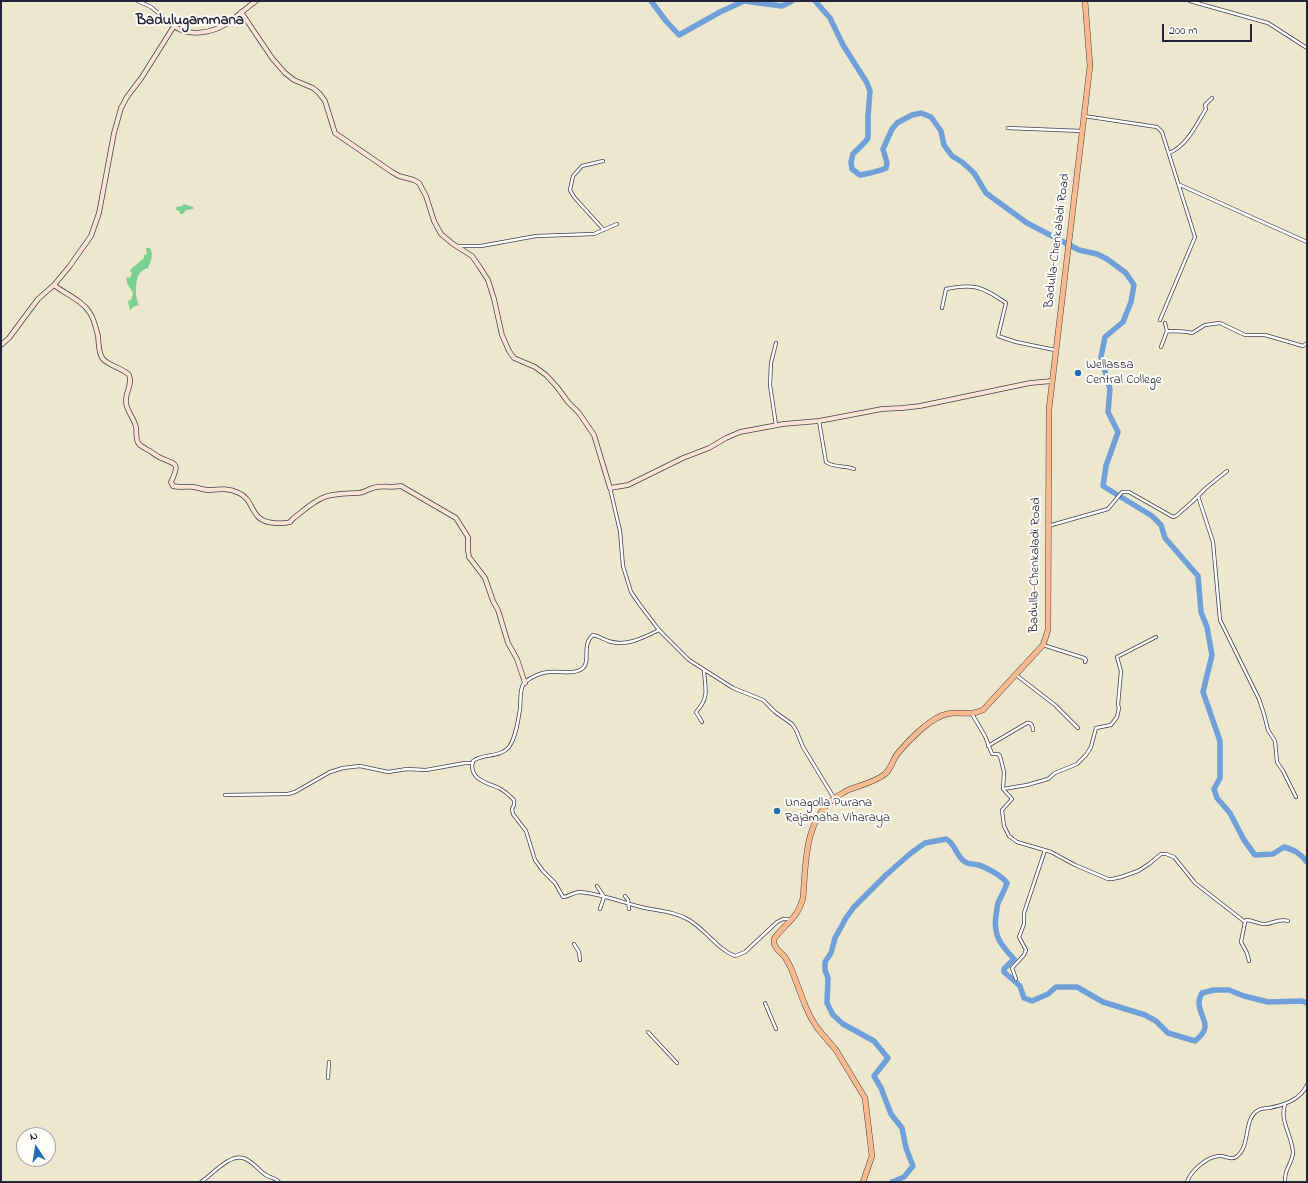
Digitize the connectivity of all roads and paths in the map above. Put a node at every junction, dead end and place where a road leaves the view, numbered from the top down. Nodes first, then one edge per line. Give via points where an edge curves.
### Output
1 (138, 1) edge
2 (256, 1) edge
3 (1085, 1) edge
4 (1190, 1) edge
5 (241, 12) junction
6 (174, 26) junction
7 (1307, 47) edge
8 (1212, 98) dead end
9 (1084, 116) junction
10 (1008, 128) dead end
11 (1082, 131) junction
12 (1169, 153) junction
13 (603, 161) dead end
14 (1180, 185) junction
15 (617, 224) dead end
16 (602, 229) junction
17 (1307, 242) edge
18 (457, 246) junction
19 (54, 285) junction
20 (942, 308) dead end
21 (1160, 320) dead end
22 (1165, 322) dead end
23 (1166, 331) junction
24 (776, 343) dead end
25 (1307, 344) edge
26 (1, 345) edge
27 (1161, 347) dead end
28 (1056, 350) junction
29 (1052, 381) junction
30 (819, 421) junction
31 (776, 426) junction
32 (854, 469) dead end
33 (1227, 471) dead end
34 (610, 488) junction
35 (1198, 496) junction
36 (1048, 526) junction
37 (659, 630) junction
38 (1156, 637) dead end
39 (1044, 646) junction
40 (1085, 662) dead end
41 (704, 670) junction
42 (1016, 675) junction
43 (525, 682) junction
44 (972, 713) junction
45 (702, 722) dead end
46 (1078, 728) dead end
47 (1033, 730) dead end
48 (988, 746) junction
49 (473, 763) junction
50 (1003, 789) junction
51 (225, 795) dead end
52 (1296, 797) dead end
53 (834, 798) junction
54 (1045, 850) junction
55 (597, 886) dead end
56 (625, 896) dead end
57 (604, 897) junction
58 (628, 903) junction
59 (600, 909) dead end
60 (629, 909) dead end
61 (793, 919) junction
62 (1288, 921) dead end
63 (1245, 922) junction
64 (574, 944) dead end
65 (580, 960) dead end
66 (1250, 960) dead end
67 (1016, 979) dead end
68 (764, 1003) dead end
69 (776, 1029) dead end
70 (648, 1032) dead end
71 (329, 1062) dead end
72 (677, 1063) dead end
73 (328, 1078) dead end
74 (1307, 1085) edge
75 (1285, 1104) junction
76 (201, 1182) edge
77 (279, 1182) edge
78 (863, 1182) edge
79 (1187, 1182) edge
80 (1285, 1182) edge

1 - 6 street via 151,7
2 - 5 main road
3 - 9 highway, Badulla-Chenkaladi Road via 1090,66
4 - 7 street via 1268,23
5 - 6 main road via 226,24 208,30 193,33
5 - 18 main road via 285,73 313,88 325,101 335,133 392,172 419,183 441,234
6 - 19 main road via 121,108 99,213 91,236
8 - 12 street via 1205,105 1206,109 1188,137
9 - 11 highway, Badulla-Chenkaladi Road
9 - 12 street via 1157,126 1162,132
10 - 11 street
11 - 28 highway, Badulla-Chenkaladi Road
12 - 14 street
13 - 16 street via 582,166 573,176 570,190
14 - 17 street
14 - 21 street via 1195,237
15 - 16 street
16 - 18 street via 594,234 536,236 481,246
18 - 34 main road via 472,256 488,280 508,351 514,358 546,375 579,413 594,435
19 - 26 main road via 38,299
19 - 43 main road via 89,312 95,326 102,359 129,375 130,383 125,400 136,426 136,440 139,445 172,462 176,471 171,482 173,486 233,490 241,494 262,520 287,523 308,505 327,495 362,493 374,488 401,486 456,518 468,537 469,558 485,578
20 - 28 street via 946,289 970,285 981,288 1006,303 998,336
22 - 23 street
23 - 25 street via 1192,332 1205,325 1220,323 1245,335 1265,335 1296,345
23 - 27 street
24 - 31 street via 771,363 770,385
28 - 29 highway, Badulla-Chenkaladi Road
29 - 30 main road via 1030,383 920,406 882,409
29 - 36 highway, Badulla-Chenkaladi Road via 1049,409
30 - 31 main road
30 - 32 street via 826,462
31 - 34 main road via 740,432 628,485
33 - 35 street
34 - 37 street via 628,585
35 - 36 street via 1173,517 1128,492 1122,492 1108,509
35 - 52 street via 1213,542 1220,620 1259,699 1268,730 1275,741 1277,762
36 - 39 highway, Badulla-Chenkaladi Road via 1048,630
37 - 41 street via 689,660
37 - 43 street via 624,643 608,641 593,635 587,644 586,662 582,669 538,674
38 - 50 street via 1117,657 1121,671 1117,717 1111,724 1096,728 1086,755 1076,764 1048,779
39 - 40 street via 1084,658
39 - 42 highway, Badulla-Chenkaladi Road
41 - 45 street via 706,697 696,712
41 - 53 street via 733,688 763,700 792,724
42 - 44 highway, Badulla-Chenkaladi Road via 983,710
42 - 46 street via 1055,705
43 - 49 street via 515,732 509,746 501,753 476,759
44 - 48 street
44 - 53 highway, Badulla-Chenkaladi Road via 947,714 936,718 898,753 885,774
47 - 48 street via 1033,726 1027,723
48 - 50 street via 992,754 1000,756 1004,772
49 - 51 street via 426,770 388,772 369,767 343,768 288,794
49 - 57 street via 476,776 484,783 499,788 514,800 512,814 526,831 535,860 555,882 563,897 576,892
50 - 54 street via 1012,799 1002,810 1004,826 1009,836 1017,842
53 - 61 highway, Badulla-Chenkaladi Road via 821,811 808,839 804,898
54 - 63 street via 1112,879 1144,868 1161,854 1166,854 1174,858 1204,891
54 - 67 street via 1024,912 1024,924 1019,938 1026,950 1012,968
55 - 57 street
56 - 58 street
57 - 58 street
57 - 59 street
58 - 60 street
58 - 61 street via 671,912 690,920 727,953 735,956 745,952 777,922
61 - 78 highway, Badulla-Chenkaladi Road via 781,928 774,939 774,944 791,968 811,1018 836,1050 865,1098 872,1156
62 - 63 street via 1265,924 1248,920
63 - 66 street via 1241,942
64 - 65 street
68 - 69 street
70 - 72 street
71 - 73 street
74 - 75 street via 1292,1101
75 - 79 street via 1257,1111 1252,1117 1240,1154 1233,1159 1219,1156 1212,1158 1194,1170
75 - 80 street via 1283,1113 1292,1142 1293,1155 1286,1171
76 - 77 street via 232,1158 243,1158 266,1176

